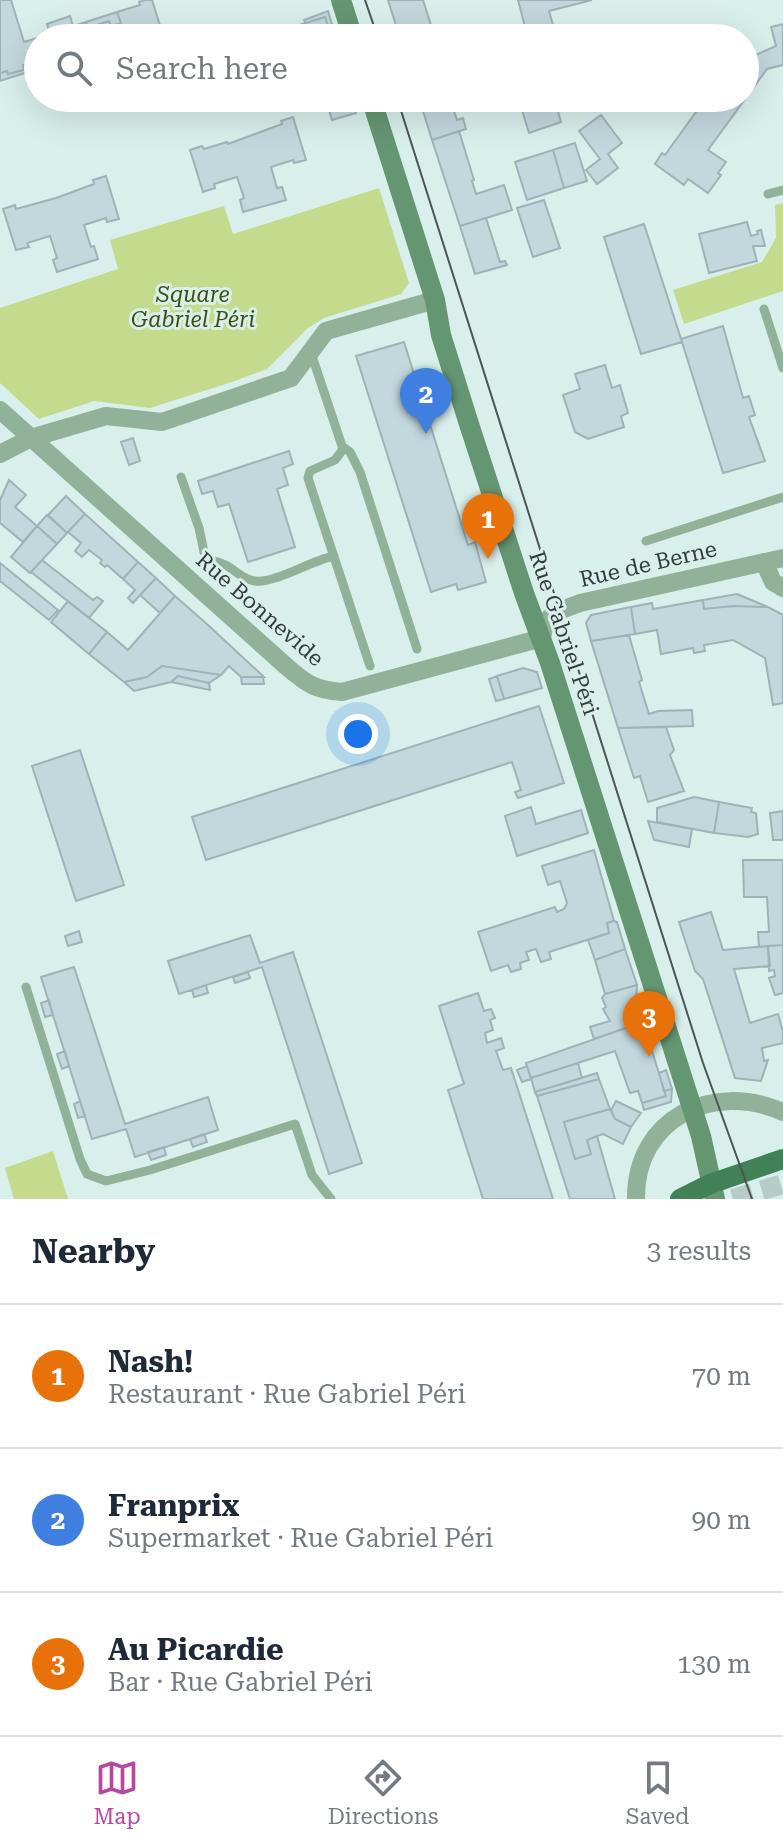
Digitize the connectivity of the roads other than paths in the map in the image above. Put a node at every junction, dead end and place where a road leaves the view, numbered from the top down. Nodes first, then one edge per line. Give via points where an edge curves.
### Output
1 (341, 0) edge
2 (349, 24) edge
3 (375, 112) edge
4 (783, 190) edge
5 (768, 194) dead end
6 (435, 300) junction
7 (764, 309) dead end
8 (311, 353) junction
9 (783, 368) edge
10 (0, 410) edge
11 (31, 438) junction
12 (344, 448) junction
13 (0, 454) edge
14 (181, 477) dead end
15 (783, 497) edge
16 (646, 541) dead end
17 (334, 556) junction
18 (774, 560) edge
19 (783, 588) edge
20 (542, 638) junction
21 (417, 649) dead end
22 (370, 666) dead end
23 (26, 987) dead end
24 (693, 1109) junction
25 (783, 1112) edge
26 (783, 1159) edge
27 (712, 1192) edge
28 (331, 1199) edge
29 (636, 1199) edge
30 (680, 1199) edge

1 - 2 street
3 - 6 street, Rue Gabriel Péri
4 - 5 lane
6 - 8 street via 326,331
6 - 20 street, Rue Gabriel Péri via 469,424
7 - 9 lane
8 - 11 street via 291,378 162,422 106,416
8 - 12 lane
10 - 11 street, Rue Bonnevide
11 - 13 street
11 - 20 street, Rue Bonnevide via 308,685 342,692
12 - 17 lane via 335,460 310,471 308,478
12 - 21 lane via 360,472
14 - 17 lane via 209,560 230,565 257,582
15 - 16 lane
17 - 22 lane
18 - 19 street via 773,582
18 - 20 street, Rue de Berne via 580,603 551,614
20 - 24 street, Rue Gabriel Péri
23 - 28 lane via 87,1174 106,1181 295,1124 312,1175
24 - 25 street via 729,1100 757,1102
24 - 27 street, Rue Gabriel Péri
24 - 29 street via 649,1142 638,1168
26 - 27 main road
27 - 30 main road

